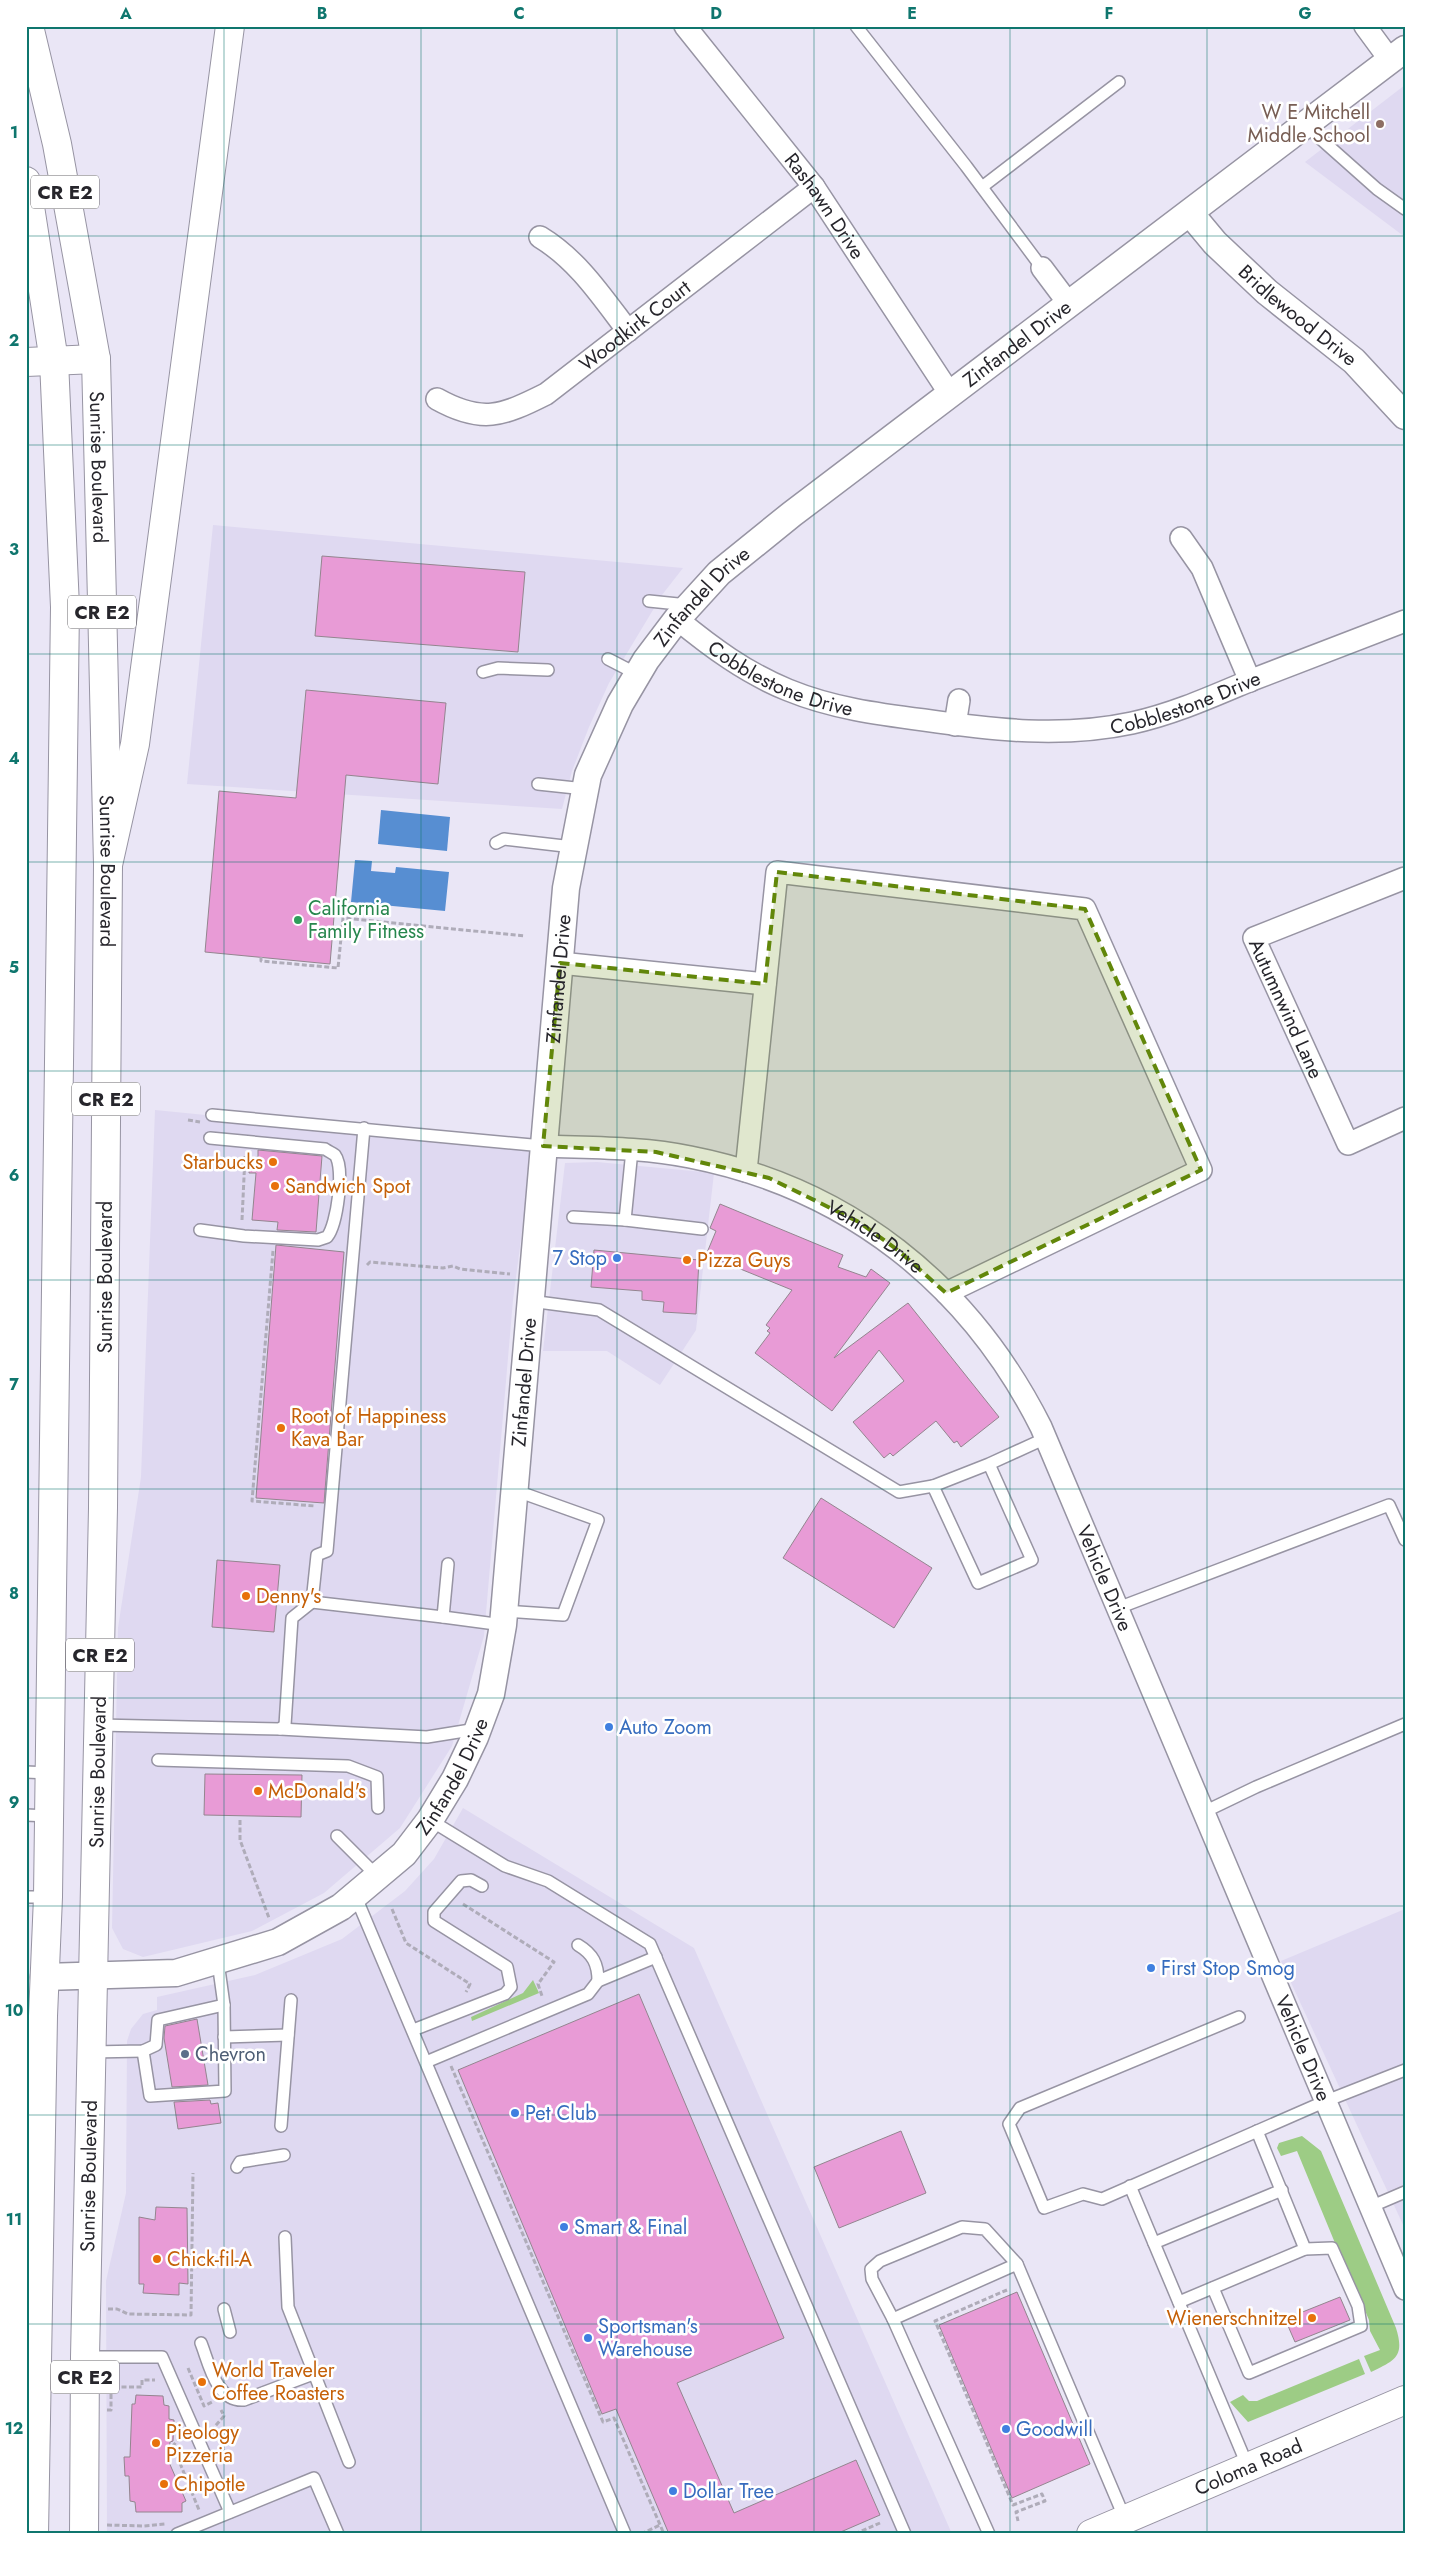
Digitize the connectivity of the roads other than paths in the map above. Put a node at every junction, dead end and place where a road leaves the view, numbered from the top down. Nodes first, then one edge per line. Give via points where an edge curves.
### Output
1 (29, 26) edge
2 (230, 26) edge
3 (685, 26) edge
4 (856, 26) edge
5 (1365, 26) edge
6 (1397, 54) edge
7 (1119, 82) dead end
8 (1305, 124) junction
9 (26, 181) edge
10 (982, 186) junction
11 (814, 187) junction
12 (1405, 208) edge
13 (1190, 214) junction
14 (540, 237) dead end
15 (1042, 268) joint
16 (1068, 304) junction
17 (628, 331) junction
18 (96, 359) junction
19 (54, 361) junction
20 (26, 362) edge
21 (950, 394) junction
22 (437, 399) dead end
23 (1405, 416) edge
24 (1181, 538) dead end
25 (649, 601) dead end
26 (683, 612) junction
27 (1405, 621) edge
28 (608, 659) dead end
29 (548, 670) dead end
30 (483, 672) dead end
31 (638, 674) junction
32 (1250, 681) junction
33 (959, 700) dead end
34 (955, 725) junction
35 (538, 784) dead end
36 (585, 789) junction
37 (496, 843) dead end
38 (572, 847) junction
39 (108, 865) junction
40 (1405, 878) edge
41 (560, 963) junction
42 (765, 984) junction
43 (1405, 1118) edge
44 (208, 1119) road end
45 (364, 1128) junction
46 (210, 1138) dead end
47 (543, 1146) junction
48 (632, 1150) junction
49 (746, 1170) junction
50 (572, 1217) dead end
51 (625, 1220) junction
52 (702, 1229) dead end
53 (200, 1230) dead end
54 (946, 1293) junction
55 (530, 1301) junction
56 (1046, 1438) junction
57 (989, 1464) junction
58 (933, 1486) junction
59 (514, 1490) junction
60 (1405, 1540) edge
61 (448, 1564) dead end
62 (312, 1602) junction
63 (1118, 1608) junction
64 (443, 1618) junction
65 (504, 1618) junction
66 (1405, 1724) edge
67 (99, 1725) junction
68 (280, 1729) junction
69 (478, 1729) junction
70 (158, 1760) dead end
71 (38, 1773) edge
72 (378, 1808) dead end
73 (1204, 1812) junction
74 (37, 1815) edge
75 (430, 1820) junction
76 (336, 1836) dead end
77 (377, 1876) junction
78 (482, 1886) dead end
79 (356, 1895) junction
80 (37, 1897) edge
81 (578, 1945) dead end
82 (656, 1957) junction
83 (218, 1962) junction
84 (35, 1976) edge
85 (94, 1976) junction
86 (598, 1981) junction
87 (291, 2000) dead end
88 (224, 2005) junction
89 (1239, 2017) dead end
90 (413, 2030) junction
91 (288, 2035) junction
92 (224, 2037) junction
93 (143, 2051) junction
94 (92, 2052) junction
95 (426, 2062) junction
96 (1405, 2070) edge
97 (1326, 2101) junction
98 (281, 2126) dead end
99 (1257, 2131) junction
100 (284, 2155) dead end
101 (237, 2167) dead end
102 (1130, 2186) junction
103 (1282, 2190) junction
104 (1405, 2192) edge
105 (1370, 2207) junction
106 (285, 2237) dead end
107 (1154, 2243) junction
108 (1305, 2249) junction
109 (1017, 2264) junction
110 (1213, 2288) junction
111 (1405, 2289) edge
112 (1179, 2302) junction
113 (224, 2309) dead end
114 (893, 2319) junction
115 (230, 2332) dead end
116 (202, 2343) dead end
117 (85, 2357) junction
118 (313, 2374) junction
119 (1405, 2400) edge
120 (349, 2462) dead end
121 (1248, 2467) junction
122 (230, 2512) junction
123 (1125, 2519) junction
124 (94, 2529) edge
125 (622, 2533) edge
126 (34, 2534) edge
127 (177, 2534) edge
128 (338, 2534) edge
129 (906, 2534) edge
130 (989, 2534) edge
131 (1091, 2534) edge

1 - 18 main road, Sunrise Boulevard / CR E2 via 57,144
2 - 39 main road via 134,744
3 - 11 street, Rashawn Drive
4 - 10 lane
5 - 6 street
6 - 8 street, Zinfandel Drive
7 - 10 lane
8 - 12 lane via 1377,189
8 - 13 street, Zinfandel Drive
9 - 19 main road, Sunrise Boulevard / CR E2
10 - 15 lane
11 - 17 street, Woodkirk Court
11 - 21 street, Rashawn Drive
13 - 16 street, Zinfandel Drive
13 - 23 street, Bridlewood Drive via 1215,243 1267,292 1354,361
14 - 17 street via 574,263
15 - 16 street
16 - 21 street, Zinfandel Drive
17 - 22 street, Woodkirk Court via 546,394 517,409 479,415 459,411
18 - 19 main road
18 - 39 main road, Sunrise Boulevard / CR E2
19 - 20 main road
19 - 71 main road, Sunrise Boulevard / CR E2 via 65,606
21 - 26 street, Zinfandel Drive via 719,573
24 - 32 street via 1202,568
25 - 26 lane
26 - 31 street, Zinfandel Drive
26 - 34 street, Cobblestone Drive via 722,654 788,690 859,711
27 - 32 street, Cobblestone Drive
28 - 31 lane
29 - 30 lane via 498,668
31 - 36 street, Zinfandel Drive via 620,704 588,775
32 - 34 street, Cobblestone Drive via 1174,711 1132,723 1089,730 1011,732
33 - 34 street
35 - 36 lane
36 - 38 street, Zinfandel Drive
37 - 38 lane via 504,839
38 - 41 street, Zinfandel Drive
39 - 67 main road, Sunrise Boulevard / CR E2
40 - 43 street, Autumnwind Lane via 1254,938 1348,1144
41 - 42 street
41 - 47 street, Zinfandel Drive
42 - 49 street
42 - 54 street via 777,872 1085,909 1201,1170
44 - 45 lane
45 - 47 lane
45 - 62 lane via 327,1551 317,1555
46 - 53 lane via 324,1149 334,1154 339,1176 334,1224 328,1236 318,1240
47 - 48 street, Vehicle Drive
47 - 55 street, Zinfandel Drive
48 - 49 street, Vehicle Drive via 689,1156
48 - 51 lane
49 - 54 street, Vehicle Drive via 815,1198 859,1222 899,1251
50 - 51 lane
51 - 52 lane
54 - 56 street, Vehicle Drive via 976,1323 1006,1363
55 - 58 lane via 599,1310 900,1492
55 - 59 street, Zinfandel Drive
56 - 57 lane
56 - 63 street, Vehicle Drive
57 - 58 lane
57 - 58 lane via 1032,1560 978,1583
59 - 65 street, Zinfandel Drive
59 - 65 lane via 598,1520 563,1615
60 - 63 lane via 1389,1505
61 - 64 lane
62 - 64 lane
62 - 68 lane via 292,1618 285,1726
63 - 73 street, Vehicle Drive
64 - 65 lane
65 - 69 street, Zinfandel Drive via 491,1694
66 - 73 lane
67 - 68 lane
67 - 85 main road, Sunrise Boulevard / CR E2
68 - 69 lane via 427,1737
69 - 75 street, Zinfandel Drive via 455,1779
70 - 72 lane via 348,1766 378,1777
71 - 74 main road, Sunrise Boulevard / CR E2
73 - 97 street, Vehicle Drive
74 - 80 main road, Sunrise Boulevard / CR E2
75 - 77 street, Zinfandel Drive via 404,1854
75 - 82 lane via 505,1866 548,1881 650,1944
76 - 77 lane
77 - 79 street, Zinfandel Drive
78 - 90 lane via 470,1880 460,1881 434,1912 434,1921 507,1967 511,1987 505,1994
79 - 83 street, Zinfandel Drive via 341,1907 278,1942
79 - 90 lane
80 - 84 main road, Sunrise Boulevard / CR E2
81 - 86 lane via 598,1965
82 - 86 lane
82 - 129 lane
83 - 85 street, Zinfandel Drive via 176,1973
83 - 88 lane
84 - 85 street, Zinfandel Drive
84 - 126 main road, Sunrise Boulevard / CR E2
85 - 94 main road, Sunrise Boulevard / CR E2
86 - 95 lane via 588,1994
87 - 91 lane
88 - 92 lane
88 - 93 lane via 158,2020 156,2045
89 - 102 lane via 1020,2108 1009,2124 1044,2208 1083,2194 1102,2199
90 - 95 lane
91 - 92 lane
91 - 98 lane
92 - 93 lane via 225,2091 150,2096
93 - 94 lane
94 - 117 main road, Sunrise Boulevard / CR E2
95 - 125 lane
96 - 97 lane
97 - 99 lane
97 - 105 street, Vehicle Drive
99 - 102 lane
99 - 103 lane
100 - 101 lane via 240,2162
102 - 107 lane
103 - 107 lane
103 - 108 lane
104 - 105 lane
105 - 111 street, Vehicle Drive
106 - 118 lane via 288,2307
107 - 112 lane
108 - 110 lane
108 - 110 lane via 1332,2248 1358,2306 1361,2326 1249,2373
109 - 114 lane
109 - 114 lane via 984,2229 962,2227 880,2261 872,2269 872,2278
109 - 123 lane
110 - 112 lane
112 - 121 lane
113 - 115 lane
114 - 130 lane
116 - 118 lane via 218,2385 236,2401
117 - 122 lane via 162,2357
117 - 124 main road, Sunrise Boulevard / CR E2
118 - 120 lane
119 - 121 main road, Coloma Road
121 - 123 main road, Coloma Road
122 - 127 lane
122 - 128 lane via 314,2478
123 - 131 main road, Coloma Road

